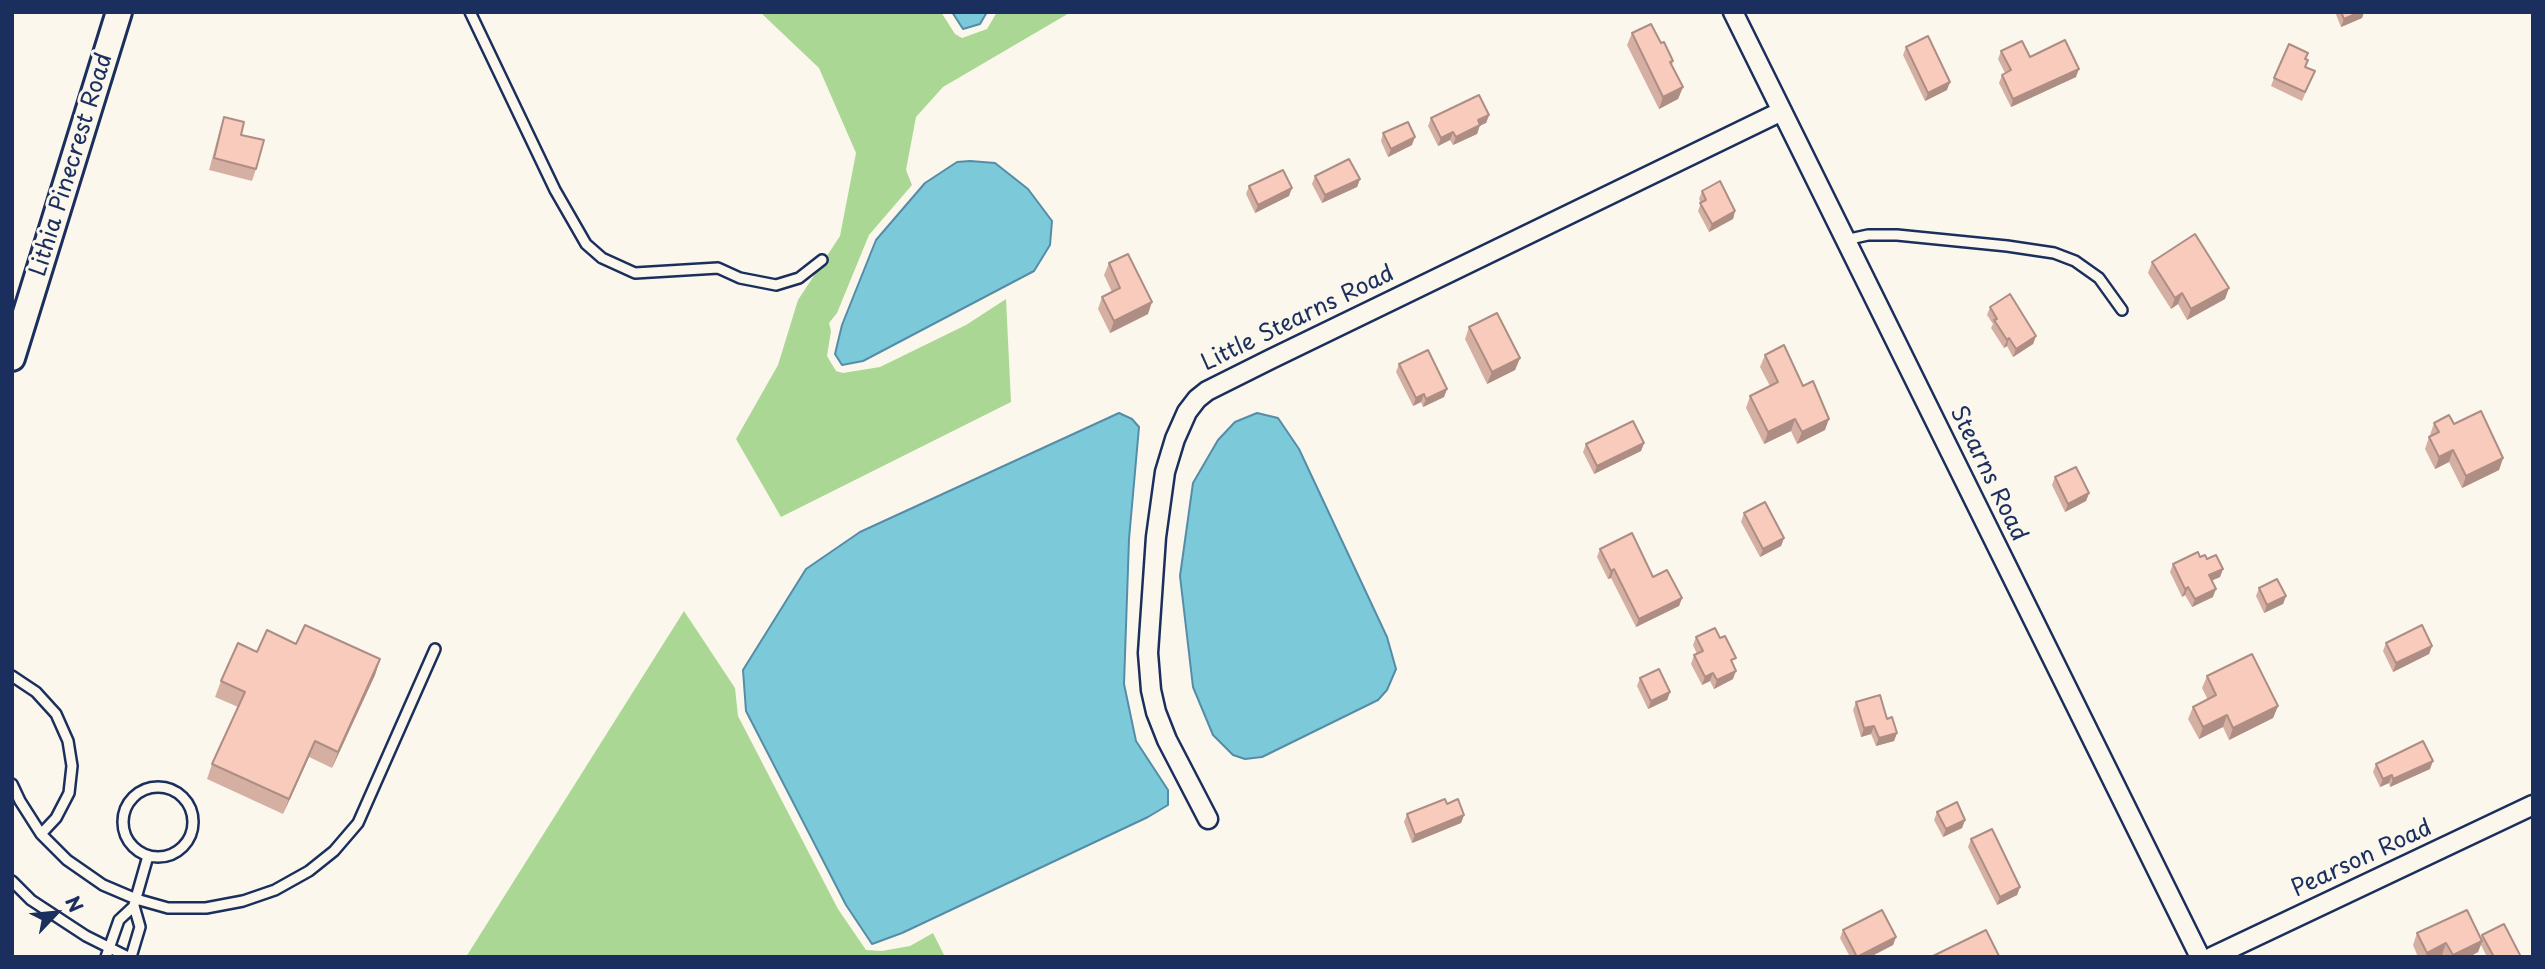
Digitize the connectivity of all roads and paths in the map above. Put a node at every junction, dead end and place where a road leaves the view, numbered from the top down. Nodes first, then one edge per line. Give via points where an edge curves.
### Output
1 (119, 12) edge
2 (470, 12) edge
3 (1733, 12) edge
4 (1782, 111) junction
5 (1844, 240) junction
6 (822, 260) dead end
7 (2122, 310) dead end
8 (12, 358) edge
9 (435, 649) dead end
10 (12, 676) edge
11 (12, 784) edge
12 (2533, 805) edge
13 (1208, 820) dead end
14 (41, 834) junction
15 (148, 856) junction
16 (12, 881) edge
17 (135, 903) junction
18 (107, 953) edge
19 (130, 957) edge
20 (2200, 957) edge
21 (2212, 957) edge

1 - 8 main road, Lithia Pinecrest Road
2 - 6 lane via 555,190 586,244 602,258 635,273 718,268 776,285 799,278
3 - 4 street, Stearns Road
4 - 5 street, Stearns Road
4 - 13 street, Little Stearns Road via 1197,398 1175,439 1165,472 1148,653 1156,712
5 - 7 lane via 1868,234 1896,235 2054,253 2099,278
5 - 20 street, Stearns Road
9 - 17 lane via 358,823 334,851 275,890 243,901 206,908
10 - 14 lane via 36,692 56,714 68,741 72,766 69,793
11 - 14 lane
12 - 21 street, Pearson Road
14 - 17 lane via 67,860
15 - 15 lane via 159,858 180,850 192,832 192,810 168,788 144,790 134,797 123,818 129,842
15 - 17 lane
16 - 18 lane via 31,900
17 - 18 lane via 118,920
17 - 19 lane via 140,927
18 - 19 lane

